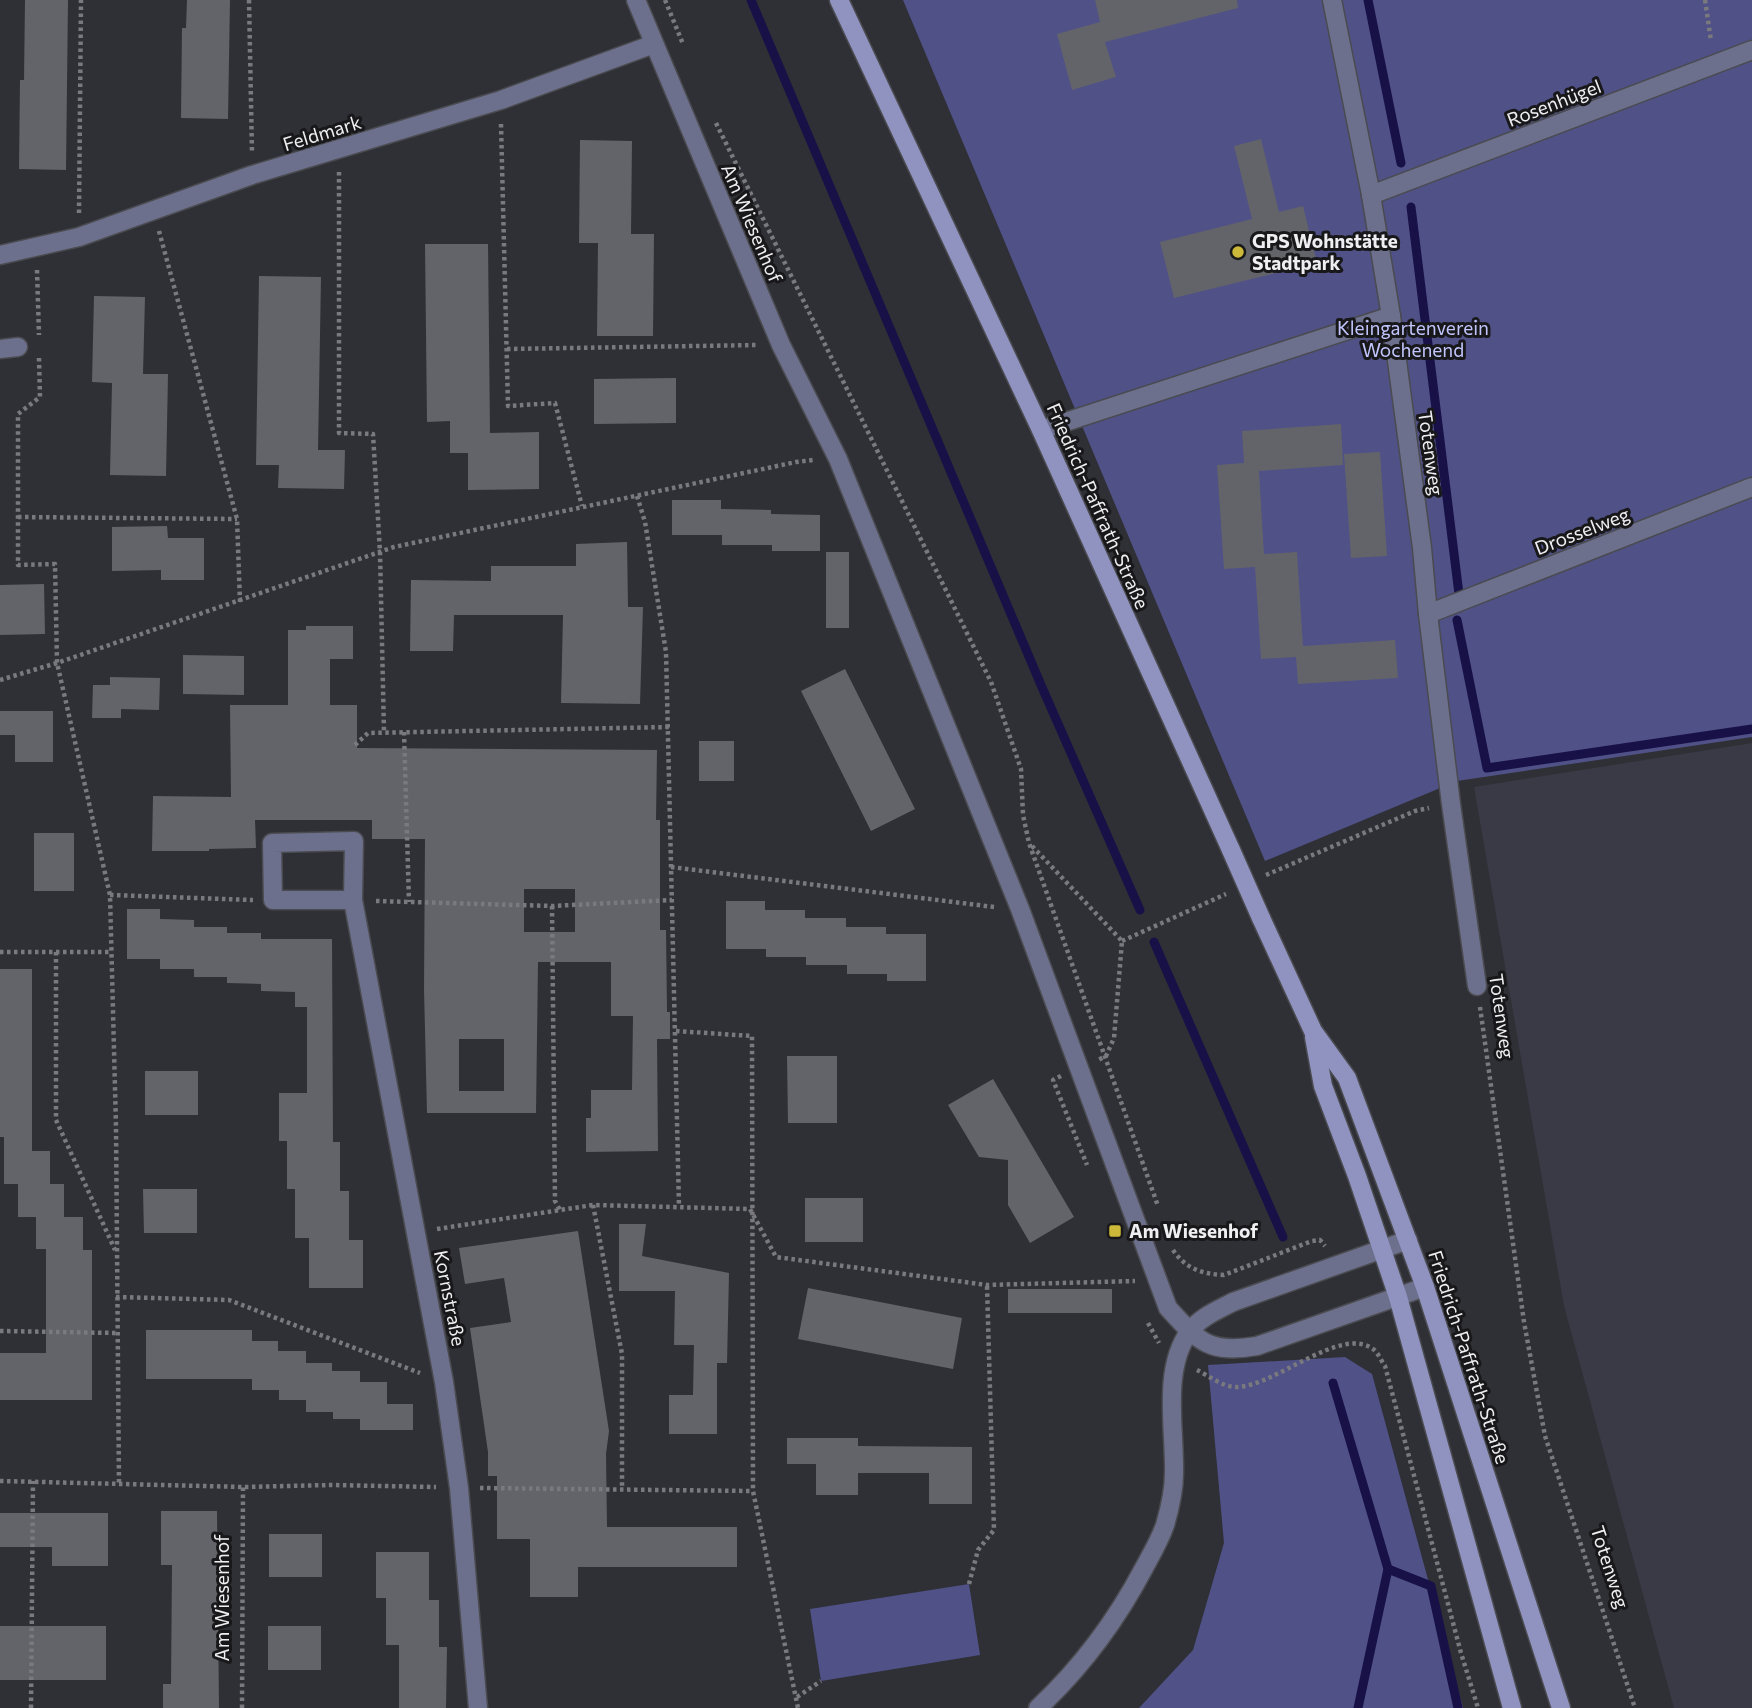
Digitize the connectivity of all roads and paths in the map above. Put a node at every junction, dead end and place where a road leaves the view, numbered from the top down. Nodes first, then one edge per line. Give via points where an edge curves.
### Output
1 (80, 0) edge
2 (249, 0) edge
3 (636, 0) edge
4 (664, 0) edge
5 (839, 0) edge
6 (1332, 0) edge
7 (1705, 0) edge
8 (654, 44) junction
9 (1752, 50) edge
10 (687, 56) dead end
11 (1715, 64) junction
12 (500, 100) junction
13 (710, 112) dead end
14 (340, 150) junction
15 (252, 176) junction
16 (1371, 195) junction
17 (153, 212) junction
18 (79, 237) junction
19 (37, 248) junction
20 (0, 255) edge
21 (1391, 316) junction
22 (39, 343) dead end
23 (781, 345) junction
24 (507, 349) junction
25 (39, 356) dead end
26 (1041, 430) junction
27 (838, 459) junction
28 (1752, 487) edge
29 (637, 496) junction
30 (582, 506) junction
31 (18, 517) junction
32 (237, 519) junction
33 (380, 552) junction
34 (240, 601) junction
35 (1428, 614) junction
36 (57, 663) junction
37 (0, 680) edge
38 (669, 727) junction
39 (384, 732) junction
40 (404, 732) junction
41 (355, 745) dead end
42 (1451, 804) junction
43 (1029, 843) junction
44 (671, 867) junction
45 (1275, 872) dead end
46 (110, 895) junction
47 (1221, 896) dead end
48 (273, 900) junction
49 (353, 900) junction
50 (672, 900) junction
51 (409, 902) junction
52 (552, 906) junction
53 (1020, 909) junction
54 (1122, 941) junction
55 (56, 952) junction
56 (111, 952) junction
57 (0, 953) edge
58 (1477, 986) joint
59 (676, 1031) junction
60 (1313, 1031) junction
61 (1106, 1056) junction
62 (1095, 1061) dead end
63 (593, 1205) junction
64 (679, 1207) junction
65 (750, 1209) junction
66 (560, 1210) junction
67 (1159, 1210) dead end
68 (415, 1233) junction
69 (1408, 1240) junction
70 (1172, 1249) dead end
71 (1381, 1249) junction
72 (116, 1253) junction
73 (1332, 1268) junction
74 (1135, 1281) dead end
75 (987, 1285) junction
76 (1425, 1287) junction
77 (116, 1297) junction
78 (1398, 1297) junction
79 (1347, 1313) junction
80 (0, 1331) edge
81 (1189, 1332) junction
82 (116, 1333) junction
83 (1358, 1343) junction
84 (1178, 1359) junction
85 (444, 1382) junction
86 (0, 1481) edge
87 (33, 1481) junction
88 (118, 1486) junction
89 (243, 1487) junction
90 (459, 1488) junction
91 (622, 1488) junction
92 (753, 1491) junction
93 (969, 1584) dead end
94 (821, 1681) dead end
95 (797, 1697) junction
96 (31, 1708) edge
97 (242, 1708) edge
98 (478, 1708) edge
99 (798, 1708) edge
100 (1038, 1708) edge
101 (1478, 1708) edge
102 (1511, 1708) edge
103 (1561, 1708) edge
104 (1635, 1708) edge

1 - 18 path
2 - 15 path
3 - 8 street, Am Wiesenhof
4 - 10 path
5 - 26 main road, Friedrich-Paffrath-Straße
6 - 16 street, Totenweg
7 - 11 path
8 - 12 street, Feldmark
8 - 23 street, Am Wiesenhof
9 - 11 street, Rosenhügel
11 - 16 street, Rosenhügel
12 - 14 street, Feldmark
12 - 24 path
13 - 43 path via 990,682 1021,769
14 - 15 street, Feldmark
14 - 33 path via 339,433 373,434
15 - 17 street, Feldmark
16 - 21 street, Totenweg
17 - 18 street, Feldmark
17 - 32 path
18 - 19 street, Feldmark
19 - 20 street, Feldmark
19 - 22 path
21 - 26 street
21 - 35 street, Totenweg
23 - 24 path
23 - 27 street, Am Wiesenhof
24 - 30 path via 509,406 555,402
25 - 31 path via 40,397 18,414
26 - 60 main road, Friedrich-Paffrath-Straße, bridge
27 - 29 path via 796,462
27 - 53 street, Am Wiesenhof
28 - 35 street, Drosselweg
29 - 30 path
29 - 38 path via 666,652
30 - 33 path
31 - 32 path
31 - 36 path via 18,565 55,564
32 - 34 path
33 - 34 path
33 - 39 path
34 - 36 path
35 - 42 street, Totenweg
36 - 37 path
36 - 46 path
38 - 40 path
38 - 44 path
39 - 40 path
39 - 41 path via 368,733
40 - 51 path
42 - 45 path via 1415,811
42 - 58 street, Totenweg
43 - 54 path
43 - 61 path
44 - 50 path
44 - 53 path
46 - 48 path
46 - 56 path
47 - 54 path
48 - 49 street
48 - 49 street, Kornstraße via 272,843 354,841
49 - 51 path
49 - 68 street, Kornstraße
50 - 52 path
50 - 59 path
51 - 52 path
52 - 66 path via 555,1201
53 - 81 street, Am Wiesenhof via 1153,1275 1168,1308
54 - 61 path via 1114,1038
55 - 56 path
55 - 57 path
55 - 72 path via 56,1120
56 - 72 path
58 - 104 path, Totenweg via 1524,1322 1545,1436
59 - 64 path
59 - 65 path via 751,1036
60 - 69 main road, Friedrich-Paffrath-Straße via 1347,1079
60 - 71 main road, Friedrich-Paffrath-Straße via 1323,1086
61 - 62 path
61 - 67 path
63 - 64 path
63 - 66 path
63 - 91 path via 622,1354
64 - 65 path
65 - 75 path via 776,1256
65 - 92 path
66 - 68 path
68 - 85 street, Kornstraße
69 - 71 street
69 - 76 main road, Friedrich-Paffrath-Straße
70 - 73 path via 1191,1268 1224,1275 1320,1240
71 - 73 street
71 - 78 main road, Friedrich-Paffrath-Straße
72 - 77 path
73 - 81 street via 1233,1302
74 - 75 path
75 - 93 path via 994,1530 978,1550
76 - 78 street, Am Wiesenhof
76 - 103 main road, Friedrich-Paffrath-Straße
77 - 82 path
77 - 85 path via 229,1300
78 - 79 street, Am Wiesenhof
78 - 102 main road, Friedrich-Paffrath-Straße
79 - 81 street, Am Wiesenhof via 1257,1346 1236,1349 1206,1344
79 - 83 path
80 - 82 path
81 - 84 street
82 - 88 path
83 - 84 path via 1330,1348 1254,1385 1233,1387
83 - 101 path via 1374,1349 1385,1367
84 - 100 street via 1171,1396 1174,1474 1164,1528 1125,1603 1097,1644
85 - 90 street, Kornstraße
86 - 87 path
87 - 88 path
87 - 96 path
88 - 89 path
89 - 90 path
89 - 97 path, Am Wiesenhof
90 - 91 path
90 - 98 street, Kornstraße
91 - 92 path
92 - 95 path
94 - 95 path
95 - 99 path

